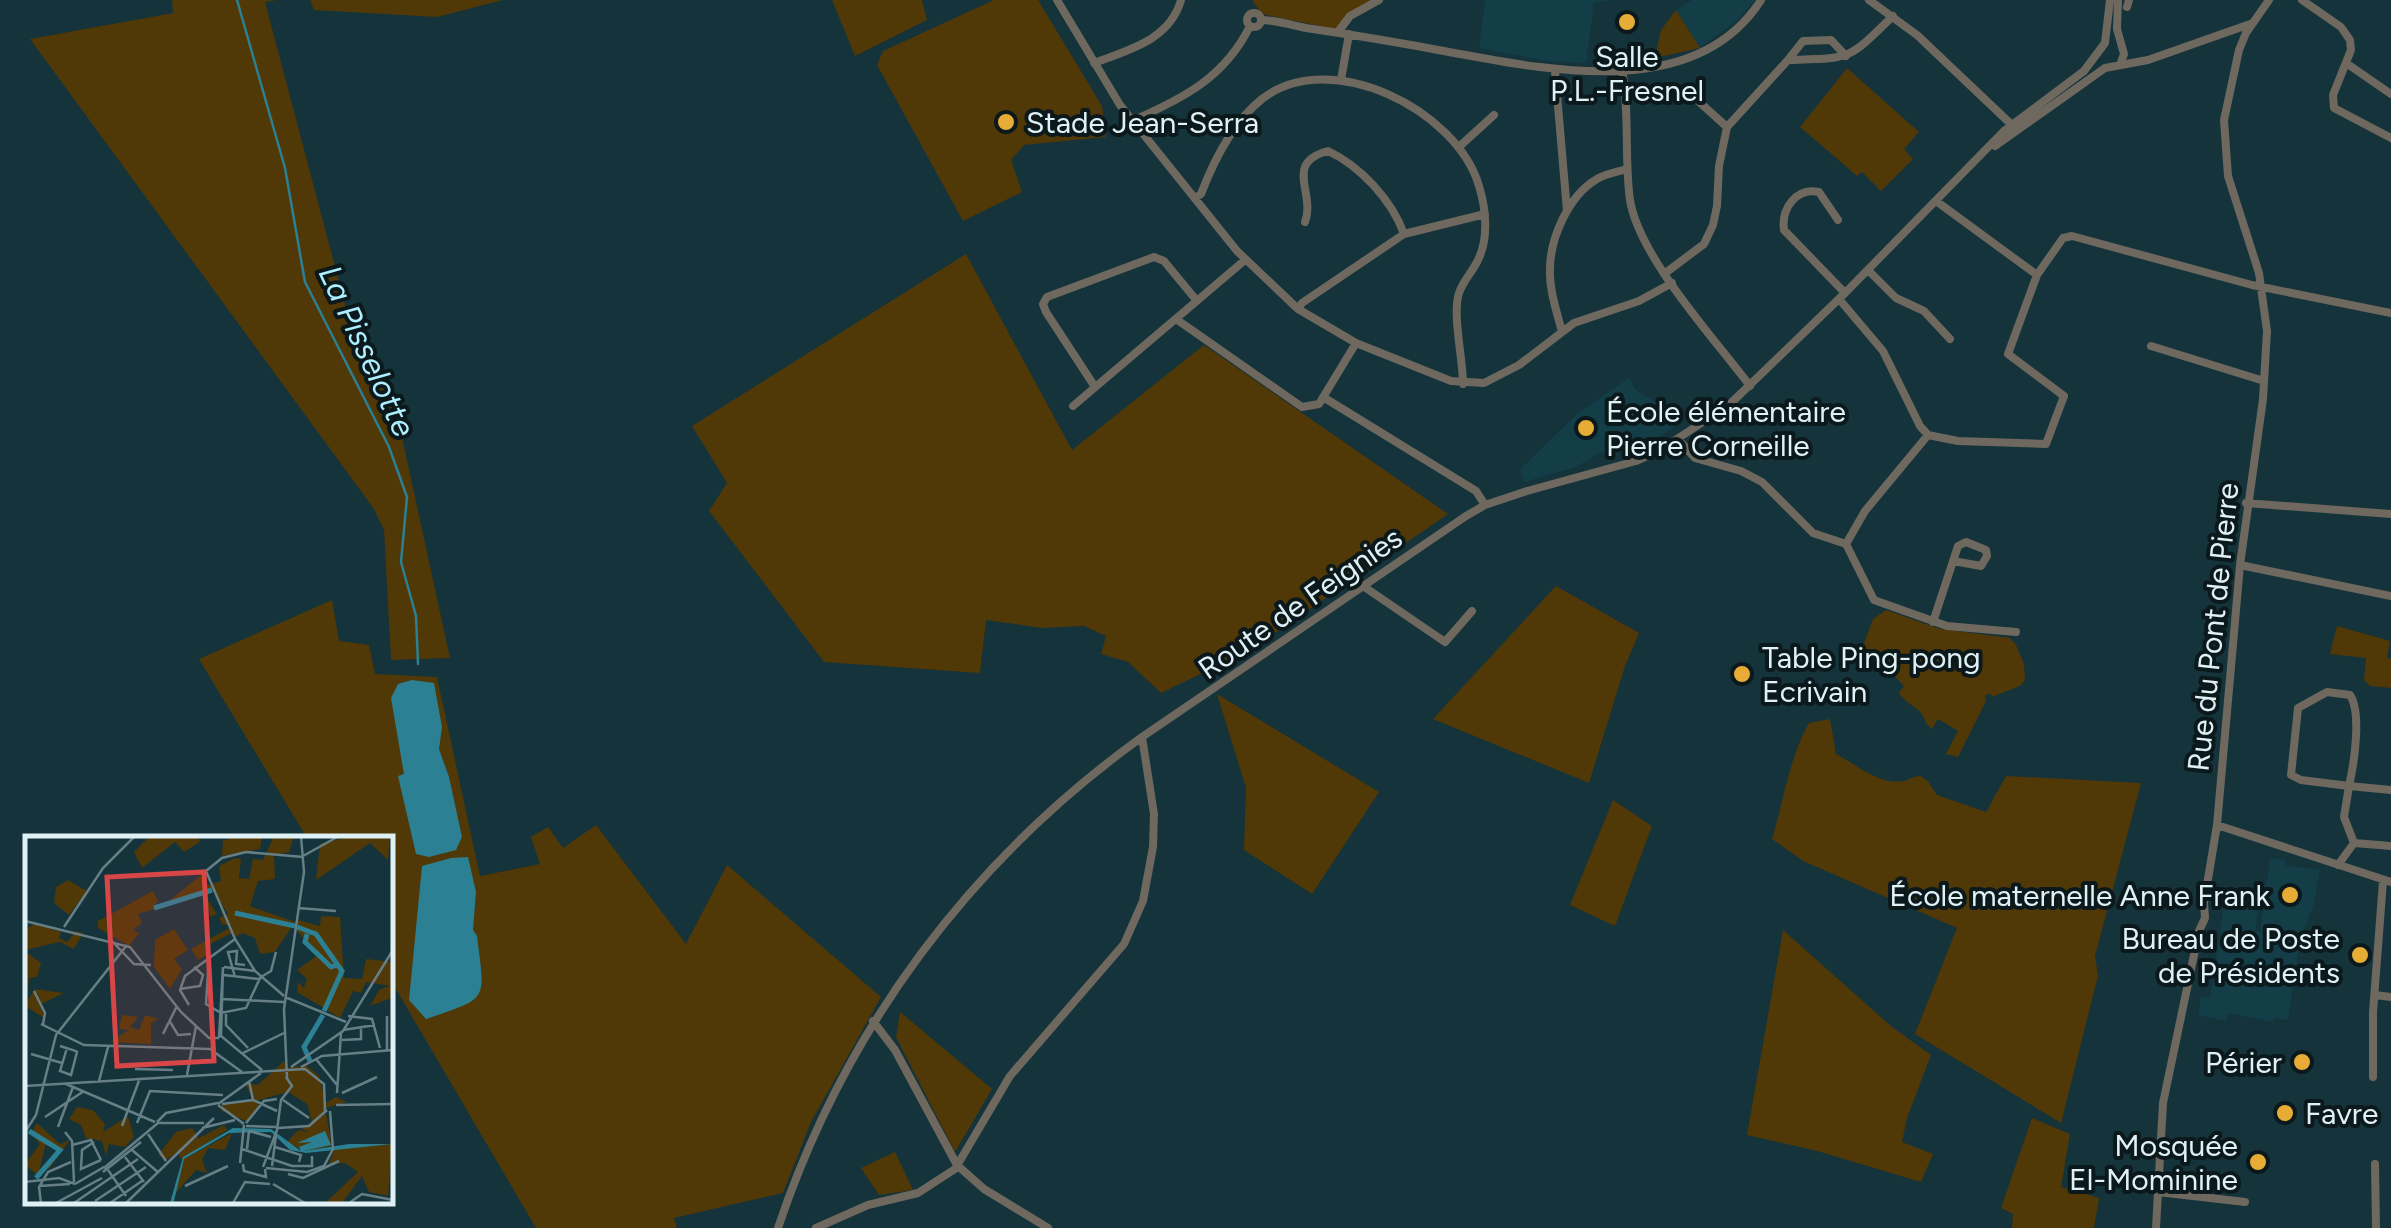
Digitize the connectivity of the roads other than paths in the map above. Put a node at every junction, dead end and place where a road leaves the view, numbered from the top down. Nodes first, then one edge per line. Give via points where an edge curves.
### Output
1 (1056, 0) edge
2 (1181, 0) edge
3 (1248, 0) edge
4 (1379, 0) edge
5 (1760, 0) edge
6 (1868, 0) edge
7 (2110, 0) edge
8 (2269, 0) edge
9 (2302, 0) edge
10 (2125, 2) edge
11 (1356, 12) junction
12 (1250, 14) junction
13 (1893, 16) junction
14 (1261, 20) junction
15 (1250, 26) junction
16 (2242, 30) junction
17 (1350, 33) junction
18 (2226, 35) junction
19 (2104, 43) junction
20 (2122, 50) junction
21 (2239, 50) junction
22 (1846, 56) junction
23 (2097, 56) junction
24 (1788, 60) junction
25 (2148, 60) junction
26 (1094, 64) junction
27 (2346, 64) junction
28 (2120, 65) junction
29 (2105, 68) junction
30 (1622, 70) junction
31 (1555, 71) junction
32 (1341, 80) junction
33 (2391, 94) edge
34 (1697, 100) dead end
35 (1494, 115) dead end
36 (1134, 120) junction
37 (1728, 126) junction
38 (2014, 127) junction
39 (2391, 138) edge
40 (1460, 146) junction
41 (1627, 169) junction
42 (1195, 198) junction
43 (1936, 201) junction
44 (1567, 211) junction
45 (1485, 214) junction
46 (1838, 220) dead end
47 (1304, 222) dead end
48 (1404, 234) junction
49 (1244, 260) junction
50 (1868, 270) junction
51 (1664, 274) junction
52 (2037, 275) junction
53 (1672, 283) junction
54 (2262, 285) junction
55 (1842, 296) junction
56 (1198, 301) junction
57 (1298, 309) junction
58 (2391, 314) edge
59 (1176, 319) junction
60 (1562, 332) junction
61 (1950, 339) dead end
62 (1356, 343) junction
63 (2151, 346) dead end
64 (2264, 381) junction
65 (1463, 384) junction
66 (1750, 386) junction
67 (1095, 387) junction
68 (1323, 397) junction
69 (1074, 406) dead end
70 (1928, 435) junction
71 (1678, 439) junction
72 (2246, 503) junction
73 (1485, 505) junction
74 (2391, 514) edge
75 (1846, 544) junction
76 (1953, 561) junction
77 (2240, 565) junction
78 (1363, 586) junction
79 (2391, 596) edge
80 (1472, 611) dead end
81 (1933, 622) junction
82 (2016, 632) dead end
83 (1142, 737) junction
84 (2349, 786) junction
85 (2391, 790) edge
86 (2217, 825) junction
87 (2354, 843) junction
88 (2391, 846) edge
89 (2338, 865) junction
90 (2387, 881) edge
91 (2375, 995) junction
92 (2391, 997) edge
93 (873, 1022) junction
94 (2373, 1077) dead end
95 (2374, 1164) dead end
96 (957, 1166) junction
97 (2158, 1192) junction
98 (2245, 1202) dead end
99 (778, 1228) edge
100 (816, 1228) edge
101 (1048, 1228) edge
102 (2156, 1228) edge
103 (2376, 1228) edge

1 - 26 street
2 - 26 street via 1165,30
3 - 12 street
4 - 11 street
5 - 30 street via 1712,47 1672,63
6 - 13 street
7 - 19 street
8 - 16 street
9 - 27 street via 2346,32
10 - 20 street via 2116,29
11 - 17 street
11 - 17 street via 1346,22
12 - 14 street
12 - 15 street
13 - 22 street
13 - 38 street
14 - 15 street
14 - 17 street
15 - 36 street via 1216,75
16 - 18 street
16 - 21 street, Rue du Pont de Pierre
17 - 31 street
17 - 32 street
18 - 21 street
18 - 25 street
19 - 20 street
19 - 23 street
20 - 25 street
20 - 28 street
21 - 54 street, Rue du Pont de Pierre via 2224,120 2226,156
22 - 24 street
22 - 24 street via 1831,40 1803,41
23 - 29 street
23 - 38 street, Route de Feignies
24 - 37 street
25 - 28 street
26 - 36 street
27 - 33 street
27 - 39 street via 2334,108
28 - 29 street
29 - 38 street, Route de Feignies
30 - 31 street
30 - 41 street
31 - 44 street
32 - 40 street via 1420,111
32 - 42 street via 1293,84 1262,98 1234,130
34 - 37 street
35 - 40 street
36 - 42 street
37 - 51 street via 1714,225 1704,244
38 - 43 street, Route de Feignies
40 - 45 street
41 - 44 street via 1584,187
41 - 51 street via 1636,228
42 - 49 street
43 - 50 street, Route de Feignies
43 - 52 street
44 - 60 street via 1550,267
45 - 48 street
45 - 65 street via 1484,243 1459,293
46 - 55 street via 1819,192 1809,190 1798,194 1782,218 1784,230
47 - 48 street via 1309,210 1303,171 1328,150 1384,197
48 - 57 street
49 - 56 street
49 - 57 street
50 - 55 street, Route de Feignies
50 - 61 street
51 - 53 street
52 - 54 street via 2062,238 2072,236
52 - 70 street via 2008,354 2064,396 2046,444
53 - 60 street
53 - 66 street
54 - 58 street
54 - 64 street, Rue du Pont de Pierre
55 - 66 street, Route de Feignies
55 - 70 street via 1883,352
56 - 59 street
56 - 67 street via 1154,257 1047,297 1046,312
57 - 62 street
59 - 67 street
59 - 68 street via 1302,407
60 - 65 street via 1497,378
62 - 65 street
62 - 68 street
63 - 64 street
64 - 72 street, Rue du Pont de Pierre
66 - 71 street, Route de Feignies
67 - 69 street
68 - 73 street via 1476,491
70 - 75 street
71 - 73 street, Route de Feignies via 1636,461
71 - 75 street via 1695,458 1762,482 1814,532
72 - 74 street
72 - 77 street, Rue du Pont de Pierre
73 - 78 street, Route de Feignies
75 - 81 street via 1874,600
76 - 76 street via 1966,542 1986,550 1982,566
76 - 81 street
77 - 79 street
77 - 86 street, Rue du Pont de Pierre
78 - 80 street via 1445,642
78 - 83 street, Route de Feignies
81 - 82 street
83 - 93 street, Route de Feignies via 1054,806 988,871
83 - 96 street via 1153,847 1135,924 1010,1076
84 - 84 street via 2292,775 2295,713 2326,692 2354,700
84 - 85 street
84 - 87 street via 2344,817
86 - 89 street
86 - 97 street, Rue du Pont de Pierre via 2205,918 2163,1103
87 - 88 street
87 - 89 street
89 - 90 street
90 - 91 street
91 - 92 street
91 - 94 street
93 - 96 street
93 - 99 street, Route de Feignies via 820,1120
95 - 103 street
96 - 100 street via 926,1189
96 - 101 street
97 - 98 street
97 - 102 street, Rue du Pont de Pierre

